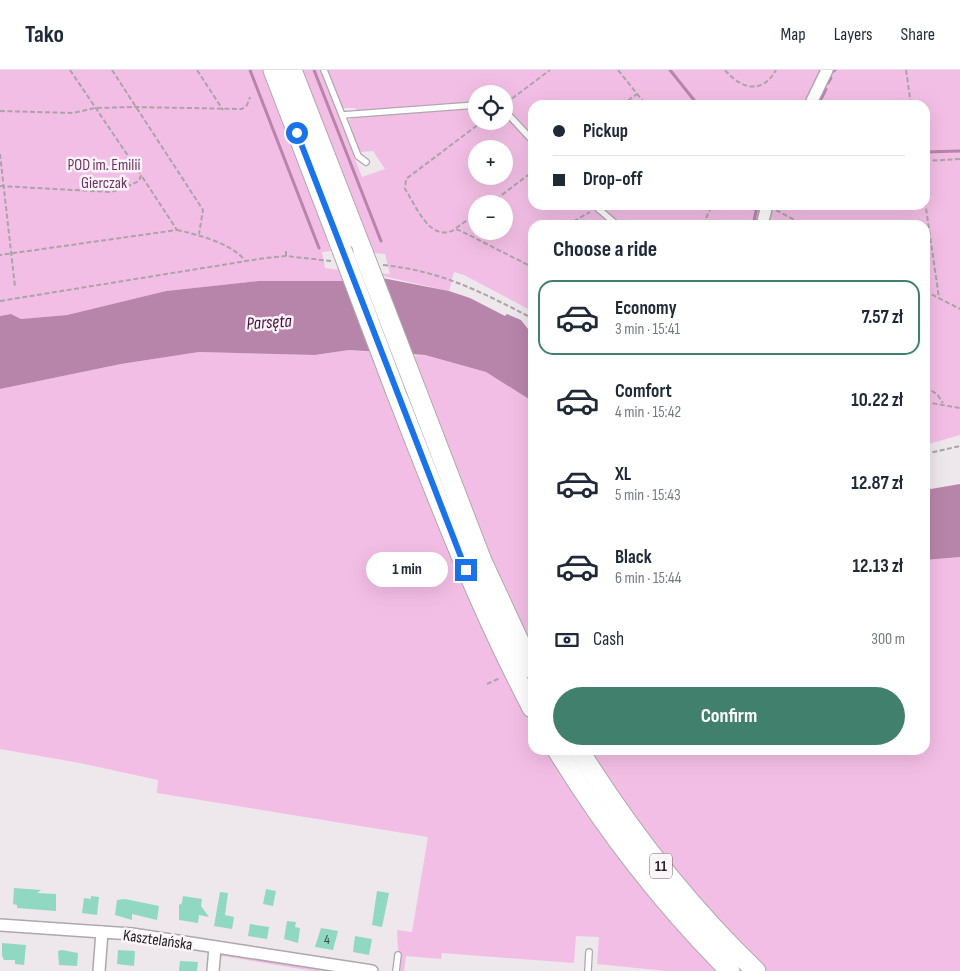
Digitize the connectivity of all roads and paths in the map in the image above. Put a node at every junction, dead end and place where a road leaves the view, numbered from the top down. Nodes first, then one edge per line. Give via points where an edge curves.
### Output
1 (70, 70) edge
2 (112, 70) edge
3 (197, 70) edge
4 (272, 70) edge
5 (292, 70) edge
6 (324, 70) edge
7 (550, 70) edge
8 (618, 70) edge
9 (725, 70) edge
10 (776, 70) edge
11 (827, 70) edge
12 (906, 70) edge
13 (637, 94) junction
14 (250, 97) dead end
15 (513, 99) edge
16 (629, 100) edge
17 (642, 100) edge
18 (812, 100) edge
19 (910, 100) edge
20 (134, 106) junction
21 (468, 106) edge
22 (95, 108) junction
23 (223, 110) junction
24 (0, 111) edge
25 (342, 115) junction
26 (513, 120) edge
27 (471, 130) edge
28 (528, 136) edge
29 (0, 154) edge
30 (960, 159) edge
31 (930, 161) edge
32 (366, 162) dead end
33 (141, 174) junction
34 (528, 175) edge
35 (0, 186) edge
36 (4, 186) junction
37 (502, 195) edge
38 (590, 210) edge
39 (600, 210) edge
40 (776, 210) edge
41 (468, 220) edge
42 (578, 220) edge
43 (611, 220) edge
44 (795, 220) edge
45 (456, 229) junction
46 (177, 230) junction
47 (199, 234) junction
48 (930, 236) edge
49 (286, 249) dead end
50 (11, 254) junction
51 (0, 256) edge
52 (286, 256) junction
53 (306, 258) dead end
54 (245, 261) junction
55 (528, 265) edge
56 (438, 275) dead end
57 (15, 287) dead end
58 (930, 293) edge
59 (939, 298) junction
60 (0, 302) edge
61 (960, 310) edge
62 (528, 316) edge
63 (930, 390) edge
64 (930, 403) edge
65 (944, 405) junction
66 (960, 408) edge
67 (960, 446) edge
68 (930, 453) edge
69 (528, 660) edge
70 (502, 677) dead end
71 (487, 684) dead end
72 (528, 700) edge
73 (560, 755) edge
74 (582, 755) edge
75 (0, 925) edge
76 (102, 932) junction
77 (215, 947) junction
78 (589, 952) dead end
79 (398, 955) dead end
80 (99, 971) edge
81 (213, 971) edge
82 (372, 971) edge
83 (396, 971) edge
84 (588, 971) edge
85 (730, 971) edge
86 (756, 971) edge

1 - 22 path
2 - 20 path
3 - 23 path
4 - 72 main road, bridge via 473,588
5 - 69 main road, bridge via 482,562
6 - 25 lane
7 - 15 path
8 - 13 path
9 - 10 path via 734,82 752,87 772,78
11 - 18 street
12 - 19 path
13 - 16 path
13 - 17 path
14 - 23 path via 242,109
20 - 22 path
20 - 23 path
20 - 47 path via 203,210
21 - 25 lane
22 - 24 path via 73,113
22 - 33 path
25 - 32 lane via 358,156
26 - 28 lane
27 - 45 path via 406,179 404,184 432,230 440,234
29 - 36 path
30 - 31 path
33 - 36 path via 140,181 110,192
33 - 46 path
34 - 37 path
35 - 36 path
36 - 50 path
38 - 42 path
39 - 43 lane
40 - 44 path
41 - 45 path
45 - 55 path
46 - 47 path
46 - 50 path
47 - 54 path via 237,251
48 - 59 path
49 - 52 path
50 - 51 path
50 - 57 path
52 - 53 path
52 - 54 path
54 - 60 path
56 - 62 path via 460,282
58 - 59 path
59 - 61 path
63 - 65 path
64 - 65 path
65 - 66 path
67 - 68 path
70 - 71 path
73 - 85 main road, 11 via 630,856
74 - 86 main road, 11 via 660,865
75 - 76 street, Kasztelańska
76 - 77 street, Kasztelańska
76 - 80 street, Kasztelańska
77 - 81 street, Kasztelańska
77 - 82 street, Kasztelańska
78 - 84 lane
79 - 83 lane

